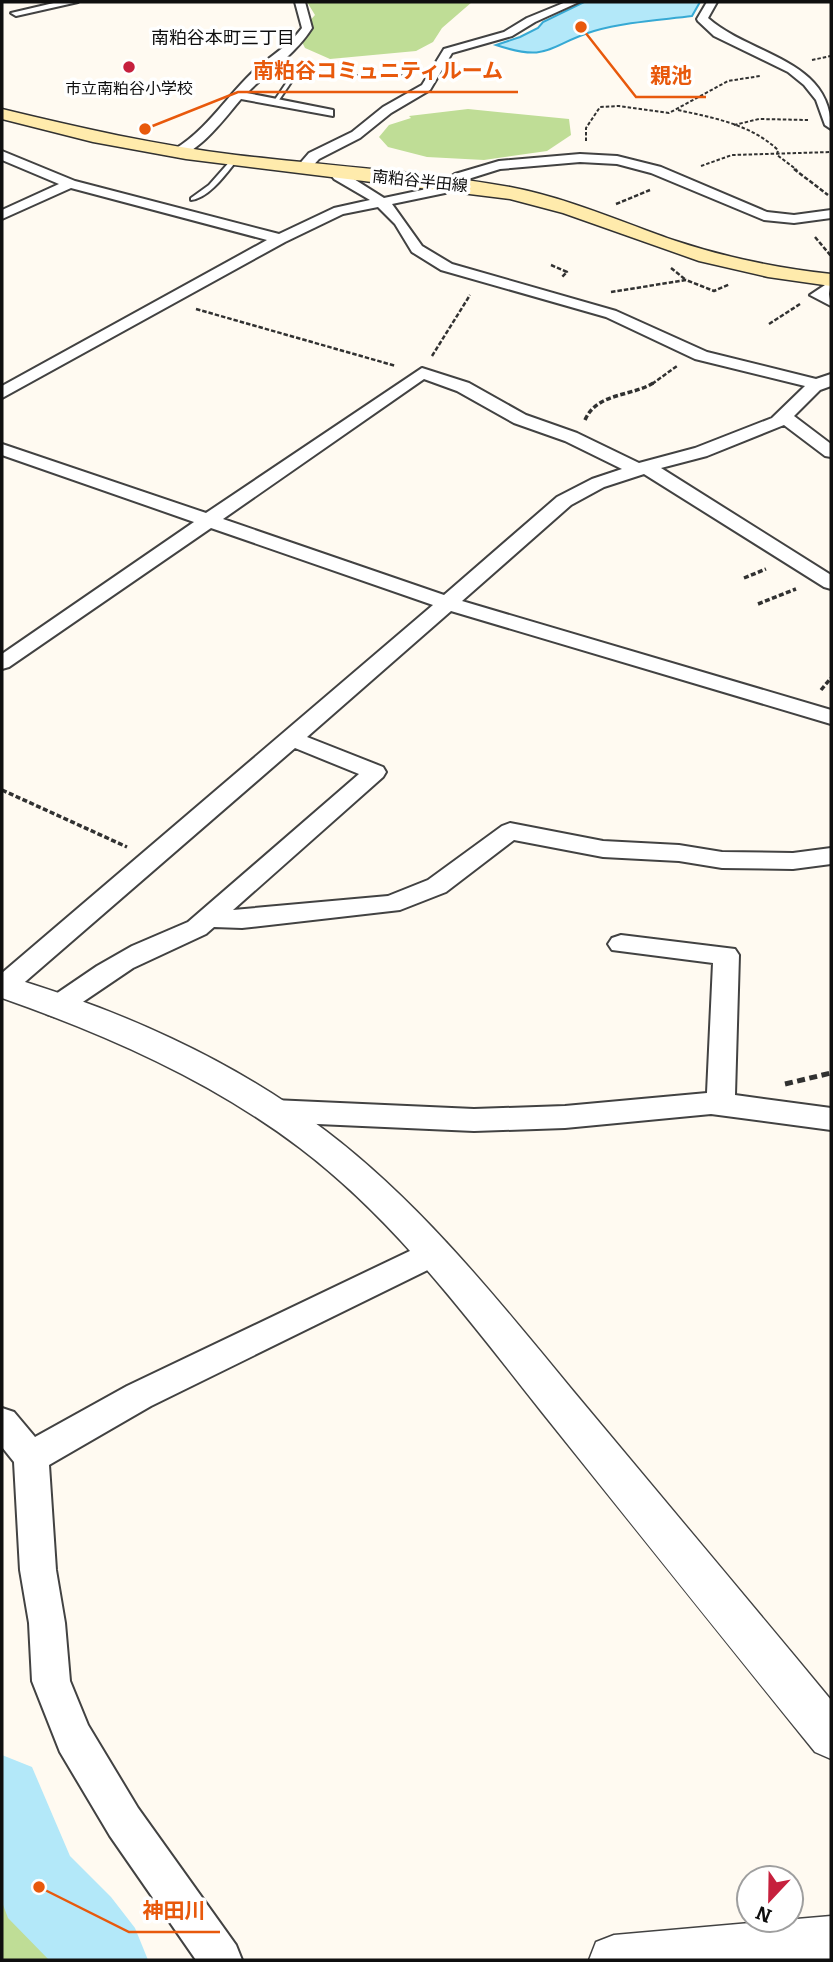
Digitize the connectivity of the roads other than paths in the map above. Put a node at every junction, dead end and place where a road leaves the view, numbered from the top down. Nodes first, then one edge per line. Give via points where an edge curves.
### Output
1 (73, 2) edge
2 (300, 2) edge
3 (573, 2) edge
4 (712, 2) edge
5 (16, 13) dead end
6 (293, 75) road end
7 (238, 94) junction
8 (274, 103) junction
9 (328, 113) dead end
10 (2, 114) edge
11 (831, 123) edge
12 (180, 152) junction
13 (2, 155) edge
14 (234, 160) junction
15 (303, 168) junction
16 (340, 172) junction
17 (449, 183) junction
18 (70, 184) junction
19 (193, 199) dead end
20 (382, 203) junction
21 (831, 214) edge
22 (2, 215) edge
23 (280, 239) junction
24 (831, 280) edge
25 (824, 381) edge
26 (2, 393) edge
27 (784, 417) junction
28 (2, 449) edge
29 (831, 452) edge
30 (641, 468) junction
31 (207, 522) junction
32 (826, 581) edge
33 (447, 603) junction
34 (2, 663) edge
35 (831, 717) edge
36 (292, 739) junction
37 (831, 856) edge
38 (209, 918) junction
39 (621, 944) dead end
40 (2, 986) edge
41 (57, 1007) junction
42 (721, 1104) junction
43 (273, 1111) junction
44 (831, 1119) edge
45 (435, 1252) junction
46 (2, 1423) edge
47 (31, 1457) junction
48 (831, 1736) edge
49 (831, 1941) edge
50 (221, 1960) edge
51 (614, 1960) edge

1 - 5 street
2 - 7 street via 307,28 295,46
3 - 15 street via 508,34 448,51 426,87 356,135 314,156
4 - 11 street via 702,19 706,24 789,67 825,103
6 - 8 lane
7 - 8 street
7 - 12 street via 194,143
8 - 9 street
10 - 12 main road, 南粕谷半田線 via 88,136
12 - 14 main road, 南粕谷半田線
13 - 18 street
14 - 15 main road, 南粕谷半田線
14 - 19 lane
15 - 16 main road, 南粕谷半田線
16 - 17 main road, 南粕谷半田線
16 - 20 street via 339,176
17 - 20 street via 440,190
17 - 21 street via 499,166 580,158 617,160 675,178 764,216 794,219
17 - 24 main road, 南粕谷半田線 via 542,200 697,254
18 - 22 street
18 - 23 street
20 - 23 street via 339,211
20 - 25 street via 417,249 434,262 581,305 695,353
23 - 26 street
25 - 27 street
27 - 29 street
27 - 30 street via 701,452
28 - 31 street
30 - 31 street via 422,373
30 - 32 street
30 - 33 street via 564,501
31 - 33 street
31 - 34 street
33 - 35 street
33 - 36 street
36 - 38 street via 374,772
36 - 40 street
37 - 38 street via 793,861 722,860 603,849 510,831 437,886 391,904 242,919
38 - 41 street via 197,929 90,980
39 - 42 street via 726,955
40 - 41 street
41 - 43 street via 147,1042
42 - 43 street via 474,1120
42 - 44 street
43 - 45 street via 345,1166
45 - 47 street via 139,1396
45 - 48 street
46 - 47 street
47 - 50 street via 51,1681 74,1738 105,1791
49 - 51 street

